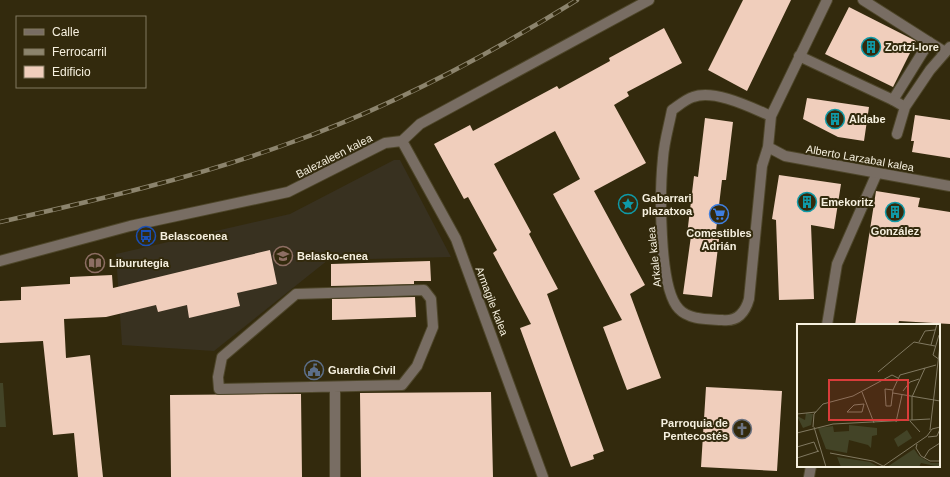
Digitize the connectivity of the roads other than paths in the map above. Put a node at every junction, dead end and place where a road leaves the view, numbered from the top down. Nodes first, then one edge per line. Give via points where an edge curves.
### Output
1 (649, 0) edge
2 (827, 0) edge
3 (863, 0) edge
4 (929, 42) junction
5 (947, 50) edge
6 (799, 56) junction
7 (893, 100) junction
8 (905, 107) junction
9 (771, 116) junction
10 (896, 134) dead end
11 (402, 140) junction
12 (768, 147) junction
13 (877, 173) junction
14 (950, 186) edge
15 (0, 261) edge
16 (827, 324) edge
17 (335, 387) junction
18 (811, 467) edge
19 (335, 477) edge
20 (543, 477) edge
21 (809, 477) edge

1 - 11 street, Balezaleen kalea via 420,124
2 - 6 street, Arkale kalea
3 - 4 street
4 - 5 street
4 - 7 street
5 - 8 street
6 - 7 street
6 - 9 street, Arkale kalea
7 - 8 street
8 - 10 street
9 - 12 street, Arkale kalea
9 - 12 street, Arkale kalea via 737,101 716,96 694,96 672,110 663,157 662,214 665,264 670,296 685,315 728,321 736,319 746,309 762,166
11 - 15 street, Balezaleen kalea via 385,143 288,192 130,226
11 - 20 street, Armagile kalea via 456,239
12 - 13 street, Alberto Larzabal kalea via 785,156
13 - 14 street, Alberto Larzabal kalea
13 - 16 street via 837,264
17 - 17 street via 402,386 417,366 433,327 431,299 424,290 296,294 222,357 218,377 219,389
17 - 19 street
18 - 21 street

